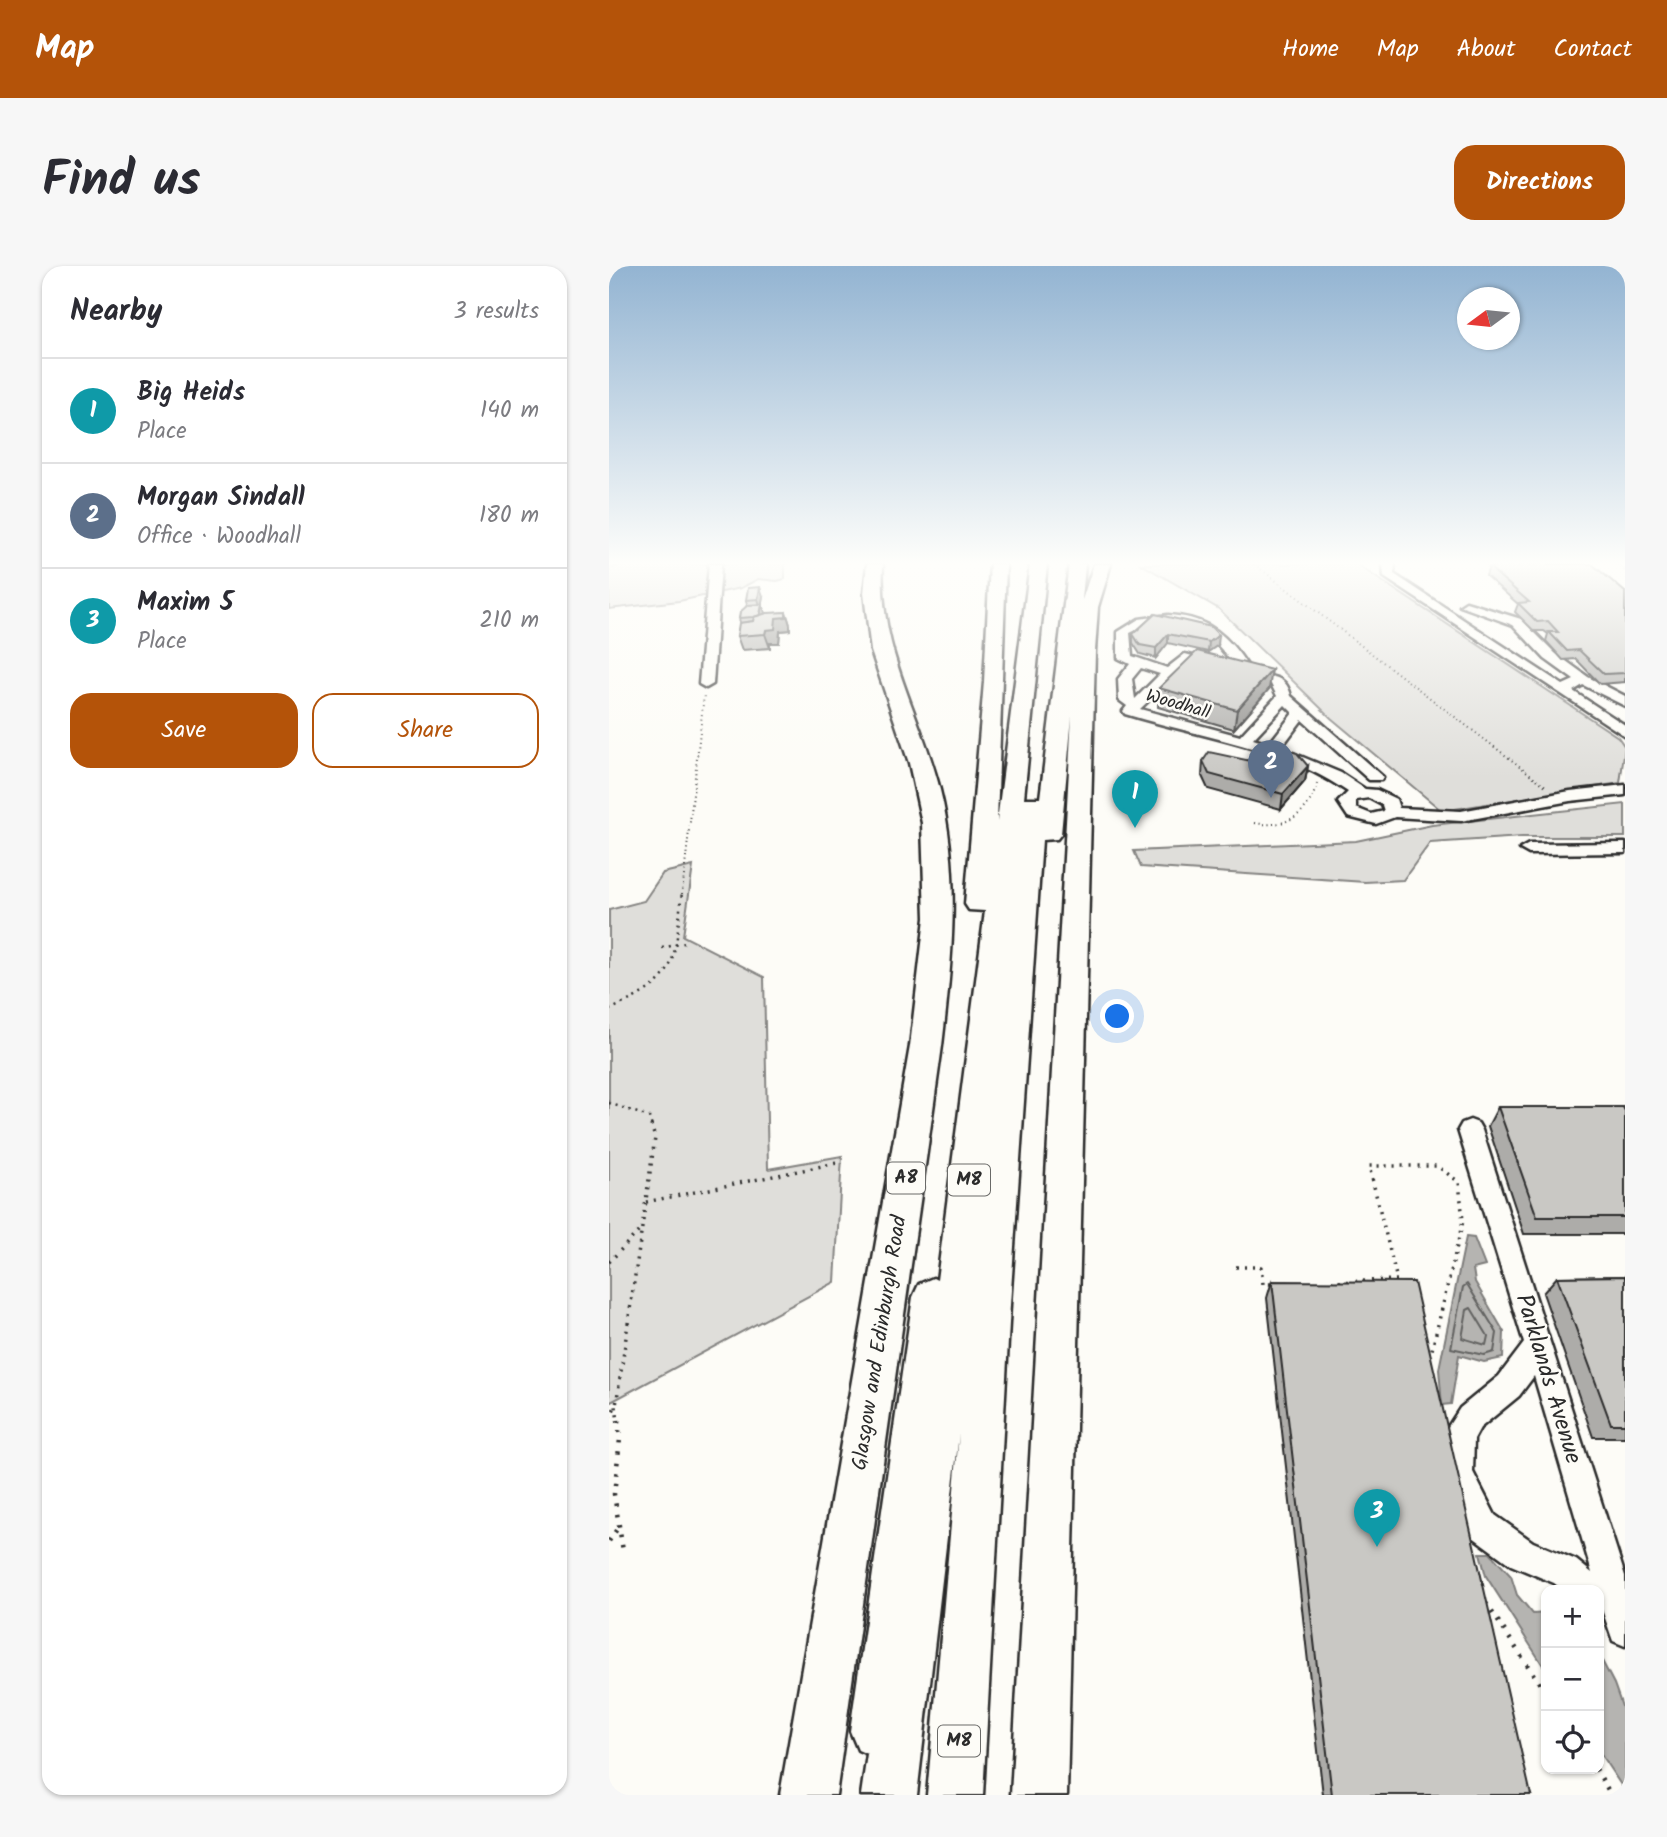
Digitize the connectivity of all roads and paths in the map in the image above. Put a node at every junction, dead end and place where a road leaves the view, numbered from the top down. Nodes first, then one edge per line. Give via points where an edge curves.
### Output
1 (710, 635) edge
2 (878, 635) edge
3 (996, 635) edge
4 (1031, 635) edge
5 (1056, 635) edge
6 (1062, 635) edge
7 (1087, 635) edge
8 (1124, 635) edge
9 (1216, 635) edge
10 (1348, 635) edge
11 (1484, 635) edge
12 (1530, 635) edge
13 (1137, 664) junction
14 (1170, 673) junction
15 (1247, 674) junction
16 (1583, 680) junction
17 (706, 684) joint
18 (1564, 690) junction
19 (1284, 697) junction
20 (1625, 702) edge
21 (1301, 712) junction
22 (1136, 713) junction
23 (1625, 732) edge
24 (1242, 743) junction
25 (1266, 752) junction
26 (1330, 757) junction
27 (1375, 777) dead end
28 (1625, 790) edge
29 (1360, 793) junction
30 (1562, 798) junction
31 (1392, 812) junction
32 (1255, 823) dead end
33 (1625, 848) edge
34 (1529, 849) dead end
35 (684, 943) dead end
36 (674, 946) junction
37 (662, 948) dead end
38 (609, 1010) edge
39 (609, 1103) edge
40 (1470, 1130) dead end
41 (837, 1163) dead end
42 (646, 1202) junction
43 (641, 1229) junction
44 (609, 1262) edge
45 (1236, 1267) dead end
46 (1330, 1282) edge
47 (1276, 1284) edge
48 (1538, 1348) junction
49 (1430, 1360) edge
50 (616, 1406) junction
51 (609, 1409) edge
52 (609, 1418) edge
53 (617, 1528) junction
54 (609, 1541) edge
55 (623, 1551) dead end
56 (1581, 1585) edge
57 (1484, 1599) edge
58 (1615, 1617) edge
59 (1541, 1685) edge
60 (964, 1687) junction
61 (1599, 1774) edge
62 (807, 1795) edge
63 (869, 1795) edge
64 (889, 1795) edge
65 (955, 1795) edge
66 (1039, 1795) edge
67 (1611, 1795) edge

1 - 17 street
2 - 62 highway, Glasgow and Edinburgh Road / A8 via 921,764 935,823 939,939 915,1122
3 - 63 highway, M8 via 977,924 951,1164
4 - 64 highway, M8 via 958,1273
5 - 60 highway, M8 via 1038,736 991,1291
6 - 60 highway, M8 via 1006,1305
7 - 66 highway
8 - 13 street via 1125,657
9 - 15 street
10 - 30 path
11 - 18 street
12 - 16 street
13 - 14 street
13 - 22 street via 1125,679 1126,700
14 - 15 street, Woodhall via 1185,659
14 - 22 street, Woodhall
15 - 19 street, Woodhall via 1276,681
16 - 18 street
16 - 20 street
17 - 36 path
18 - 23 street
19 - 21 street
19 - 24 street
21 - 25 street
21 - 26 street
22 - 24 street, Woodhall via 1165,728
24 - 25 street, Woodhall
25 - 26 street, Woodhall
26 - 27 street
26 - 29 street, Woodhall
26 - 32 path via 1315,797 1293,821 1274,827
28 - 30 street, Woodhall
29 - 31 street, Woodhall via 1385,798
29 - 31 street, Woodhall via 1346,802 1355,815 1376,820
30 - 31 street, Woodhall via 1462,818 1423,819
33 - 34 street
35 - 36 path
36 - 37 path
36 - 38 path via 668,975 659,988
39 - 42 path via 649,1116 656,1139
40 - 48 street, Parklands Avenue
41 - 42 path
42 - 43 path
43 - 44 path
43 - 50 path
45 - 47 path via 1261,1267 1263,1284
46 - 49 path via 1397,1280 1369,1166 1437,1166 1459,1182 1463,1221
48 - 56 street via 1509,1386 1470,1418 1459,1435 1458,1474 1484,1526 1522,1554 1565,1571
48 - 58 street, Parklands Avenue
50 - 51 path
50 - 52 path
50 - 53 path via 620,1439 614,1494
53 - 54 path
53 - 55 path
57 - 59 path
60 - 65 highway, M8
61 - 67 path

